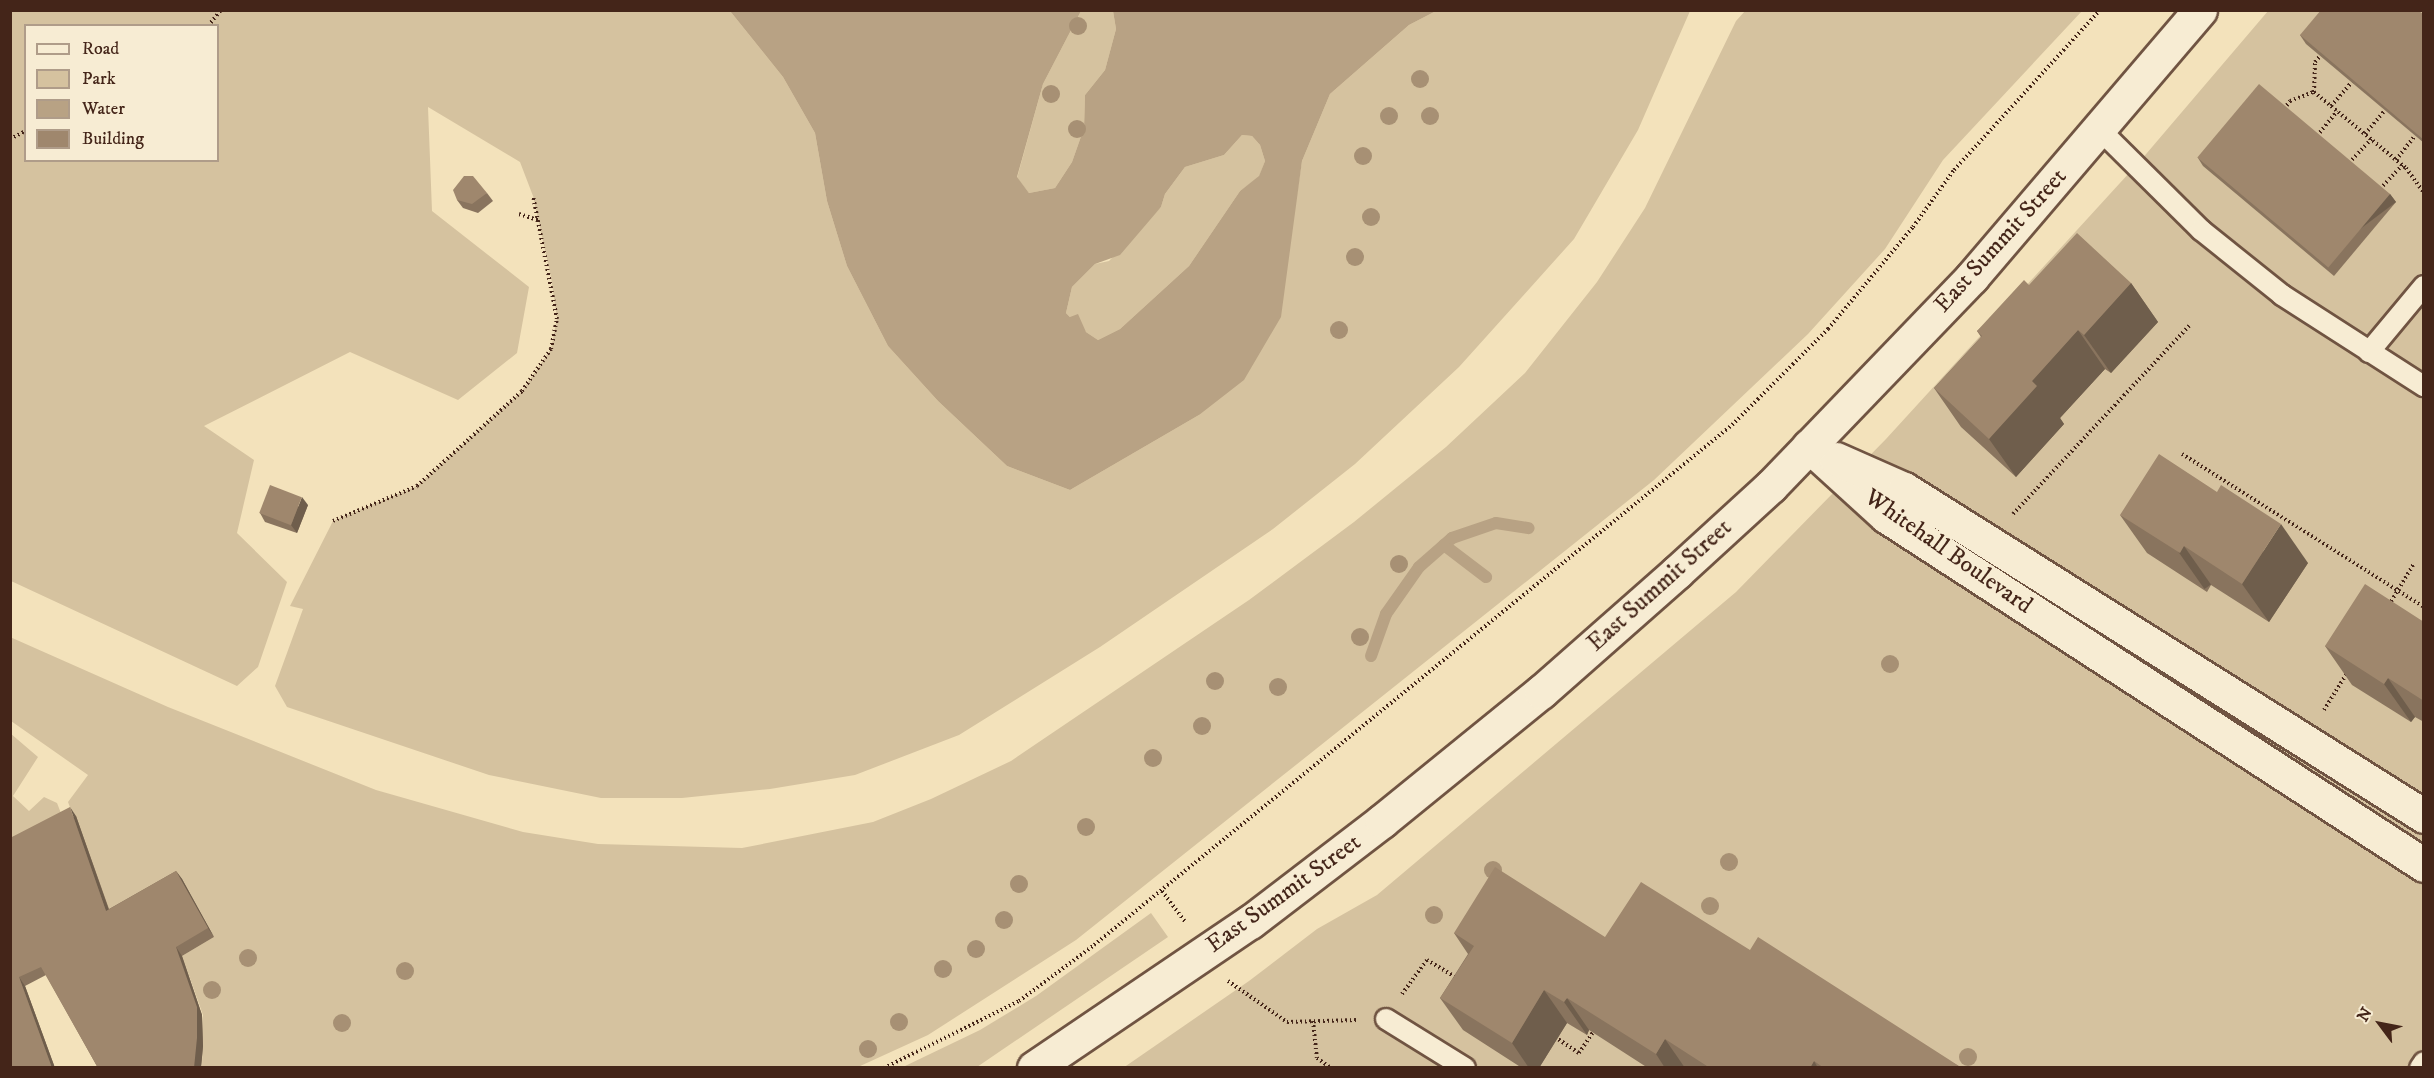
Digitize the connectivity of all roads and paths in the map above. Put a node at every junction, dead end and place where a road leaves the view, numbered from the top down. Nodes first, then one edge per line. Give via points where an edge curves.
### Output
1 (221, 10) edge
2 (2100, 10) edge
3 (2200, 10) edge
4 (210, 24) edge
5 (2320, 56) edge
6 (2352, 82) edge
7 (2314, 92) junction
8 (2331, 106) junction
9 (2284, 109) edge
10 (2385, 110) edge
11 (2337, 111) junction
12 (2099, 129) junction
13 (24, 132) edge
14 (2365, 134) junction
15 (2317, 136) edge
16 (2415, 136) edge
17 (10, 139) edge
18 (2371, 139) junction
19 (2396, 160) junction
20 (2349, 163) edge
21 (2402, 165) junction
22 (2380, 189) edge
23 (2424, 193) edge
24 (533, 196) dead end
25 (519, 214) dead end
26 (538, 220) junction
27 (2424, 286) edge
28 (2189, 326) dead end
29 (2370, 352) junction
30 (2424, 386) edge
31 (1809, 446) junction
32 (2182, 454) dead end
33 (333, 521) dead end
34 (2004, 523) dead end
35 (2413, 566) dead end
36 (2398, 591) junction
37 (2424, 607) edge
38 (2385, 611) edge
39 (2348, 671) edge
40 (2305, 741) junction
41 (2424, 816) edge
42 (2424, 865) edge
43 (1206, 951) junction
44 (1461, 980) edge
45 (1386, 1018) junction
46 (1313, 1021) junction
47 (1598, 1023) edge
48 (1550, 1033) dead end
49 (2424, 1062) edge
50 (884, 1068) edge
51 (1034, 1068) edge
52 (1331, 1068) edge
53 (1465, 1068) edge
54 (2420, 1068) edge

1 - 4 path
2 - 50 path via 1954,170 1913,227 1828,329 1732,425 1094,945 1019,1001
3 - 12 main road, East Summit Street
5 - 7 path via 2315,62
6 - 8 path
7 - 8 path
7 - 9 path via 2290,101
8 - 11 path
10 - 14 path
11 - 14 path
11 - 15 path
12 - 29 lane via 2201,231 2282,295
12 - 31 main road, East Summit Street via 1972,277
13 - 17 path
14 - 18 path
16 - 19 path
18 - 19 path
18 - 20 path
19 - 21 path
21 - 22 path
21 - 23 path
24 - 26 path
25 - 26 path
26 - 33 path via 557,318 551,349 534,376 498,414 417,486
27 - 29 lane
28 - 34 path
29 - 30 lane
31 - 40 main road, Whitehall Boulevard via 1904,489
31 - 42 main road, Whitehall Boulevard via 1886,516
31 - 43 main road, East Summit Street via 1677,572 1541,692 1383,821
32 - 36 path
35 - 36 path
36 - 37 path
36 - 38 path
39 - 40 path
40 - 41 main road, Whitehall Boulevard
43 - 46 path via 1232,986 1287,1022
43 - 51 main road, East Summit Street
44 - 45 path via 1427,960
45 - 46 path
45 - 53 lane
46 - 52 path via 1317,1058
47 - 48 path via 1579,1053
49 - 54 lane

